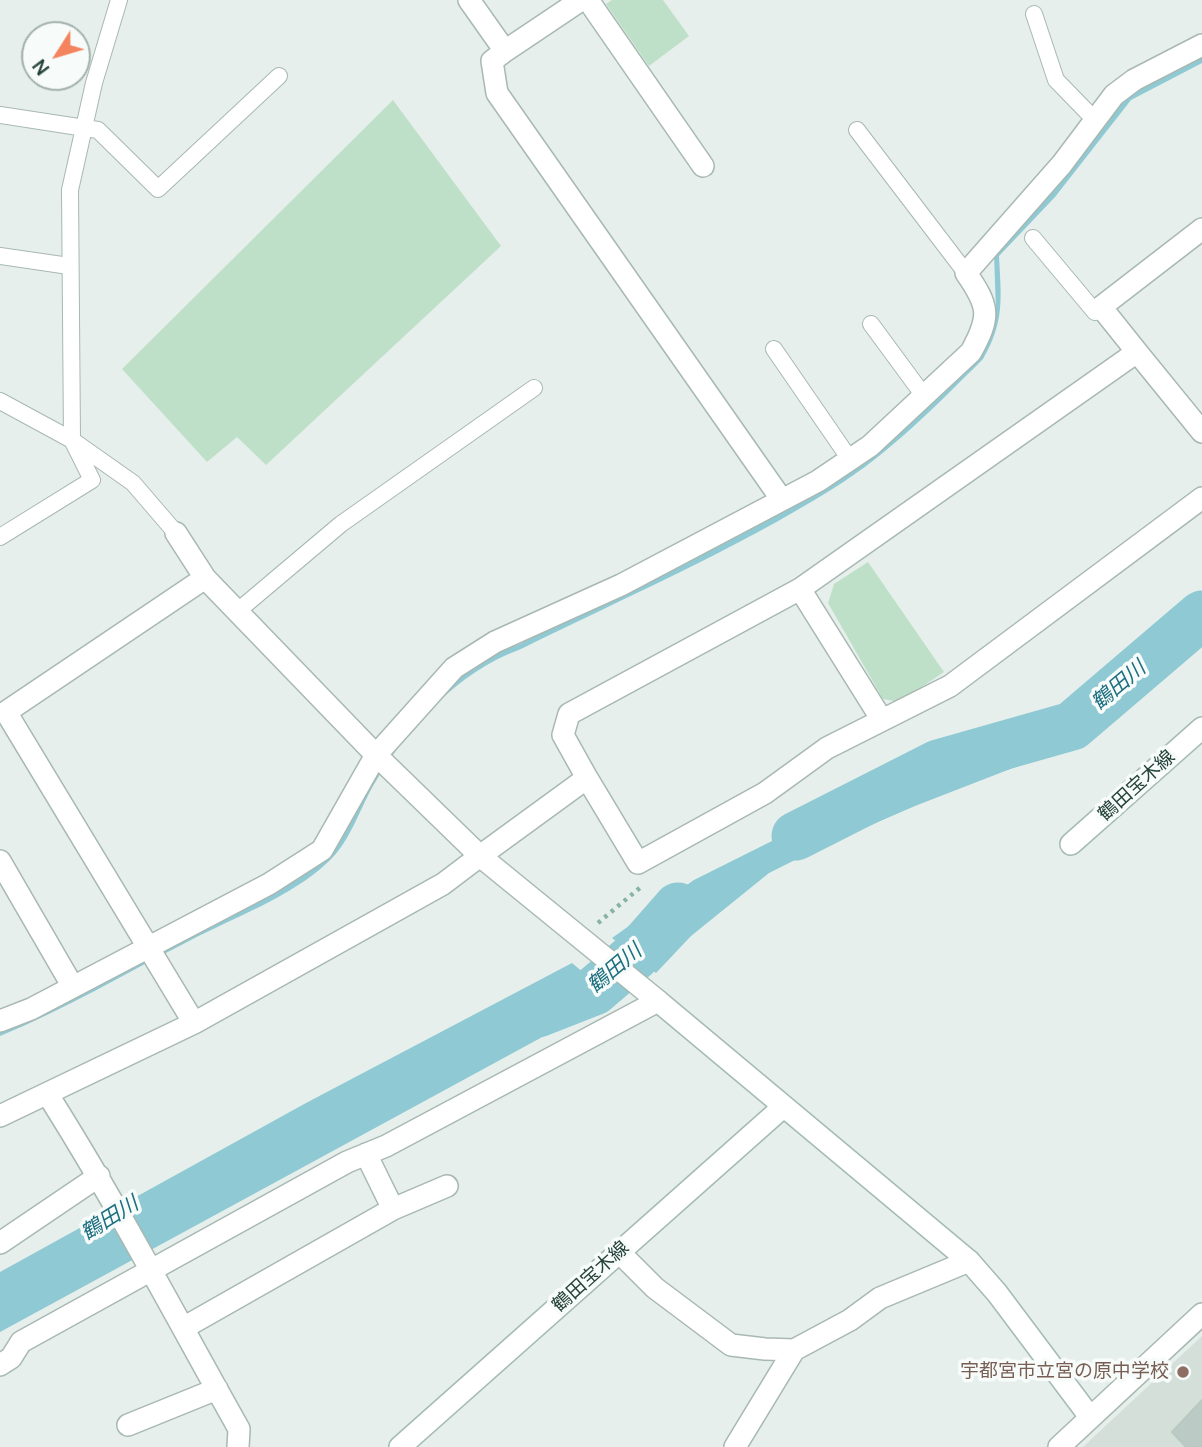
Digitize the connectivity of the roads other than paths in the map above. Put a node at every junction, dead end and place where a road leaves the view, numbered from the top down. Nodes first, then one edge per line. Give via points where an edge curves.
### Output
1 (119, 0) edge
2 (469, 0) edge
3 (581, 0) edge
4 (588, 0) edge
5 (1034, 14) dead end
6 (1202, 45) edge
7 (505, 51) junction
8 (279, 76) dead end
9 (0, 115) edge
10 (1094, 119) junction
11 (83, 128) junction
12 (857, 130) dead end
13 (703, 166) dead end
14 (1202, 229) edge
15 (1033, 238) dead end
16 (0, 256) edge
17 (69, 266) junction
18 (966, 273) junction
19 (1101, 307) junction
20 (871, 324) dead end
21 (774, 349) dead end
22 (1137, 352) junction
23 (534, 388) dead end
24 (924, 396) junction
25 (0, 401) edge
26 (1202, 432) edge
27 (72, 440) junction
28 (849, 458) junction
29 (1202, 498) edge
30 (782, 500) junction
31 (176, 533) joint
32 (0, 537) edge
33 (205, 578) junction
34 (800, 589) junction
35 (239, 610) junction
36 (3, 707) edge
37 (882, 720) junction
38 (1202, 727) edge
39 (376, 755) junction
40 (587, 778) junction
41 (1071, 844) dead end
42 (480, 856) junction
43 (0, 861) edge
44 (147, 948) junction
45 (73, 987) junction
46 (658, 1002) junction
47 (0, 1021) edge
48 (194, 1023) junction
49 (48, 1095) junction
50 (783, 1107) junction
51 (0, 1115) edge
52 (366, 1153) junction
53 (99, 1176) junction
54 (447, 1186) dead end
55 (393, 1209) junction
56 (0, 1243) edge
57 (619, 1252) junction
58 (969, 1261) junction
59 (152, 1268) junction
60 (1202, 1314) edge
61 (185, 1327) junction
62 (794, 1350) junction
63 (0, 1365) edge
64 (217, 1389) junction
65 (1090, 1417) junction
66 (128, 1426) dead end
67 (238, 1447) edge
68 (400, 1447) edge
69 (735, 1447) edge
70 (1059, 1447) edge

1 - 11 lane
2 - 7 street
3 - 7 street
4 - 13 street
5 - 10 lane via 1056,80
6 - 10 street via 1134,80
7 - 30 street via 492,61 496,93
8 - 11 lane via 158,189 98,130
9 - 11 lane
10 - 18 street via 1062,164
11 - 17 lane via 70,190
12 - 18 lane
14 - 19 street
15 - 19 lane via 1095,312
16 - 17 lane
17 - 27 lane
18 - 24 street via 984,298 979,338 971,352
19 - 22 street
20 - 24 lane
21 - 28 lane
22 - 26 street
22 - 34 street
23 - 35 lane via 341,524
24 - 28 street via 870,446
25 - 27 lane
27 - 31 lane via 133,483
27 - 32 lane via 92,480
28 - 30 street
29 - 37 street via 950,686
30 - 39 street via 621,585 495,642 454,668
31 - 33 street
33 - 35 street
33 - 36 street
34 - 37 street
34 - 40 street via 569,714 562,735
35 - 39 street
36 - 44 street
37 - 40 street via 827,748 765,793 638,863
38 - 41 street, 鶴田宝木線
39 - 42 street
39 - 44 street via 322,850 269,884
40 - 42 street
42 - 46 street
42 - 48 street via 443,884
43 - 45 street
44 - 45 street
44 - 48 street
45 - 47 street
46 - 50 street
46 - 52 street
48 - 49 street
49 - 51 street
49 - 53 street
50 - 57 street, 鶴田宝木線
50 - 58 street
52 - 55 street
52 - 59 street
53 - 56 street
53 - 59 street
54 - 55 street
55 - 61 street
57 - 62 street via 655,1288 731,1345
57 - 68 street, 鶴田宝木線
58 - 62 street via 880,1298
58 - 65 street
59 - 61 street
59 - 63 street via 21,1342
60 - 65 street
61 - 64 street
62 - 69 street
64 - 66 street
64 - 67 street via 239,1429
65 - 70 street

